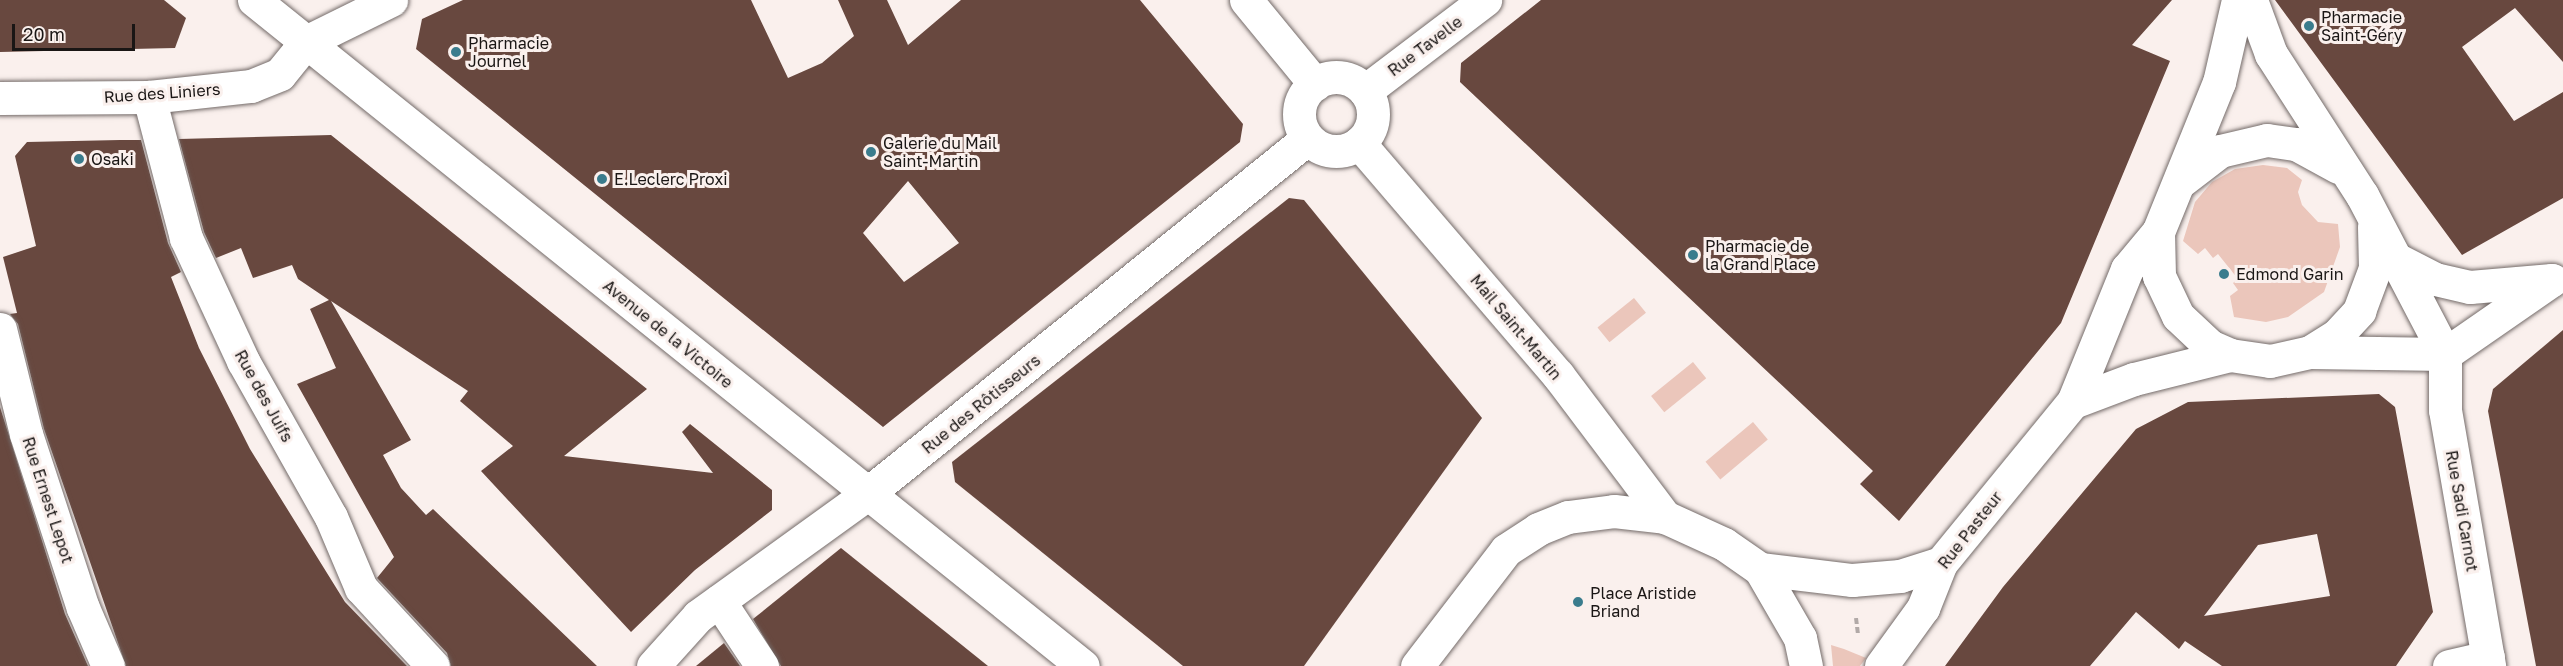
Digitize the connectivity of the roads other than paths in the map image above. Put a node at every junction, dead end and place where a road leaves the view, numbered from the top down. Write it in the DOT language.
graph roads {
  1 [pos="254,0"];
  2 [pos="392,0"];
  3 [pos="1246,0"];
  4 [pos="1485,0"];
  5 [pos="2238,0"];
  6 [pos="2251,0"];
  7 [pos="306,42"];
  8 [pos="1315,84"];
  9 [pos="1365,91"];
  10 [pos="150,97"];
  11 [pos="0,98"];
  12 [pos="1307,139"];
  13 [pos="1359,143"];
  14 [pos="2344,172"];
  15 [pos="2181,181"];
  16 [pos="2373,221"];
  17 [pos="2158,232"];
  18 [pos="2394,258"];
  19 [pos="2557,276"];
  20 [pos="0,329"];
  21 [pos="2310,352"];
  22 [pos="2445,354"];
  23 [pos="2230,355"];
  24 [pos="2073,402"];
  25 [pos="867,494"];
  26 [pos="1665,517"];
  27 [pos="1941,563"];
  28 [pos="1760,569"];
  29 [pos="719,601"];
  30 [pos="1803,652"];
  31 [pos="2488,662"];
  32 [pos="1883,663"];
  33 [pos="108,666"];
  34 [pos="433,666"];
  35 [pos="653,666"];
  36 [pos="762,666"];
  37 [pos="1083,666"];
  38 [pos="1417,666"];
  39 [pos="2449,666"];
  1 -- 7 [label="street, Avenue de la Victoire"];
  2 -- 7 [label="street"];
  3 -- 8 [label="street"];
  4 -- 9 [label="street, Rue Tavelle"];
  5 -- 15 [label="street"];
  6 -- 14 [label="street"];
  7 -- 10 [label="street, Rue des Liniers"];
  7 -- 25 [label="street, Avenue de la Victoire"];
  8 -- 9 [label="street"];
  8 -- 12 [label="street"];
  9 -- 13 [label="street"];
  10 -- 11 [label="street, Rue des Liniers"];
  10 -- 34 [label="street, Rue des Juifs"];
  12 -- 13 [label="street"];
  12 -- 25 [label="street, Rue des Rôtisseurs"];
  13 -- 26 [label="street, Mail Saint-Martin"];
  14 -- 15 [label="street"];
  14 -- 16 [label="street"];
  15 -- 17 [label="street"];
  16 -- 18 [label="street"];
  16 -- 21 [label="street"];
  17 -- 23 [label="street"];
  17 -- 24 [label="street"];
  18 -- 19 [label="street"];
  18 -- 22 [label="street"];
  19 -- 22 [label="street"];
  20 -- 33 [label="street, Rue Ernest Lepot"];
  21 -- 22 [label="street"];
  21 -- 23 [label="street"];
  22 -- 31 [label="street, Rue Sadi Carnot"];
  23 -- 24 [label="street"];
  24 -- 27 [label="street, Rue Pasteur"];
  25 -- 29 [label="street, Rue des Rôtisseurs"];
  25 -- 37 [label="street, Avenue de la Victoire"];
  26 -- 28 [label="street"];
  26 -- 38 [label="street"];
  27 -- 28 [label="street"];
  27 -- 32 [label="street, Rue Pasteur"];
  28 -- 30 [label="street"];
  29 -- 35 [label="street, Rue des Rôtisseurs"];
  29 -- 36 [label="street"];
  31 -- 39 [label="street"];
}
